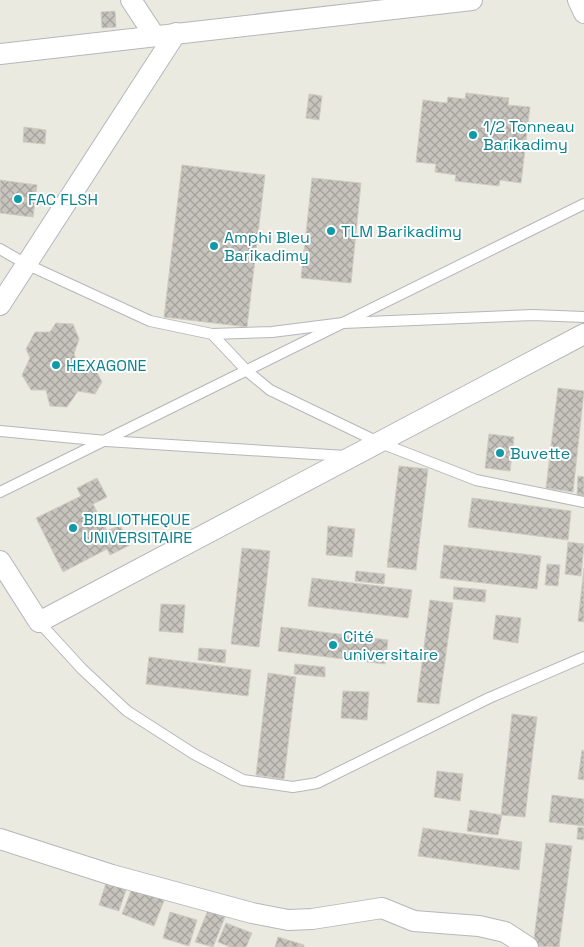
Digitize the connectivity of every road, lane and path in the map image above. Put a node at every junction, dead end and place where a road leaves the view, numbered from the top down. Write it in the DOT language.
graph roads {
  1 [pos="131,0"];
  2 [pos="472,0"];
  3 [pos="578,0"];
  4 [pos="584,13"];
  5 [pos="176,33"];
  6 [pos="154,35"];
  7 [pos="0,54"];
  8 [pos="584,204"];
  9 [pos="0,249"];
  10 [pos="26,264"];
  11 [pos="0,304"];
  12 [pos="343,323"];
  13 [pos="584,330"];
  14 [pos="212,334"];
  15 [pos="247,371"];
  16 [pos="0,431"];
  17 [pos="106,441"];
  18 [pos="378,442"];
  19 [pos="351,456"];
  20 [pos="0,492"];
  21 [pos="584,502"];
  22 [pos="0,561"];
  23 [pos="39,622"];
  24 [pos="584,657"];
  25 [pos="0,840"];
  26 [pos="528,947"];
  1 -- 6 [label="street"];
  2 -- 5 [label="street"];
  3 -- 4 [label="street"];
  5 -- 6 [label="street"];
  5 -- 10 [label="street"];
  6 -- 7 [label="street"];
  8 -- 12 [label="lane"];
  9 -- 10 [label="lane"];
  10 -- 11 [label="street"];
  10 -- 14 [label="lane"];
  12 -- 13 [label="lane"];
  12 -- 14 [label="lane"];
  12 -- 15 [label="lane"];
  13 -- 18 [label="street"];
  14 -- 15 [label="lane"];
  15 -- 17 [label="lane"];
  15 -- 18 [label="lane"];
  16 -- 17 [label="lane"];
  17 -- 19 [label="lane"];
  17 -- 20 [label="lane"];
  18 -- 19 [label="street"];
  18 -- 21 [label="lane"];
  19 -- 23 [label="street"];
  22 -- 23 [label="street"];
  23 -- 24 [label="lane"];
  25 -- 26 [label="street"];
}
